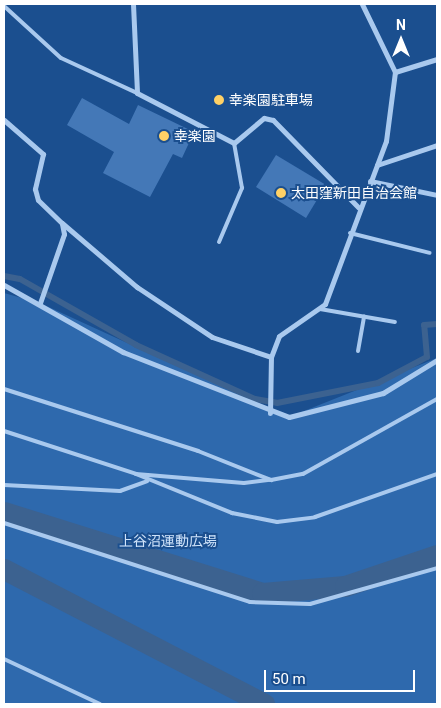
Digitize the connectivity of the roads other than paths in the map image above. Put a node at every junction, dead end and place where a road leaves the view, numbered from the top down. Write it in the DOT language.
graph roads {
  1 [pos="133,4"];
  2 [pos="362,4"];
  3 [pos="4,6"];
  4 [pos="437,59"];
  5 [pos="395,72"];
  6 [pos="137,93"];
  7 [pos="4,120"];
  8 [pos="234,143"];
  9 [pos="437,145"];
  10 [pos="377,165"];
  11 [pos="370,181"];
  12 [pos="437,195"];
  13 [pos="358,207"];
  14 [pos="62,223"];
  15 [pos="350,233"];
  16 [pos="219,242"];
  17 [pos="430,253"];
  18 [pos="4,285"];
  19 [pos="40,303"];
  20 [pos="320,309"];
  21 [pos="364,317"];
  22 [pos="395,322"];
  23 [pos="358,351"];
  24 [pos="271,357"];
  25 [pos="437,360"];
  26 [pos="4,388"];
  27 [pos="437,399"];
  28 [pos="270,413"];
  29 [pos="4,431"];
  30 [pos="136,474"];
  31 [pos="437,474"];
  32 [pos="271,480"];
  33 [pos="147,481"];
  34 [pos="4,486"];
  35 [pos="4,523"];
  36 [pos="437,568"];
  37 [pos="4,658"];
  38 [pos="100,704"];
  1 -- 6 [label="street"];
  2 -- 5 [label="street"];
  3 -- 6 [label="lane"];
  4 -- 5 [label="street"];
  5 -- 10 [label="street"];
  6 -- 8 [label="street"];
  7 -- 14 [label="street"];
  8 -- 13 [label="street"];
  8 -- 16 [label="lane"];
  9 -- 10 [label="street"];
  10 -- 11 [label="street"];
  11 -- 12 [label="street"];
  11 -- 13 [label="street"];
  13 -- 15 [label="street"];
  14 -- 19 [label="street"];
  14 -- 24 [label="street"];
  15 -- 17 [label="lane"];
  15 -- 20 [label="street"];
  18 -- 19 [label="street"];
  19 -- 28 [label="street"];
  20 -- 21 [label="lane"];
  20 -- 24 [label="street"];
  21 -- 22 [label="lane"];
  21 -- 23 [label="lane"];
  24 -- 28 [label="street"];
  25 -- 28 [label="street"];
  26 -- 32 [label="lane"];
  27 -- 32 [label="lane"];
  29 -- 30 [label="lane"];
  30 -- 32 [label="lane"];
  30 -- 33 [label="lane"];
  31 -- 33 [label="lane"];
  33 -- 34 [label="lane"];
  35 -- 36 [label="lane"];
  37 -- 38 [label="lane"];
}
